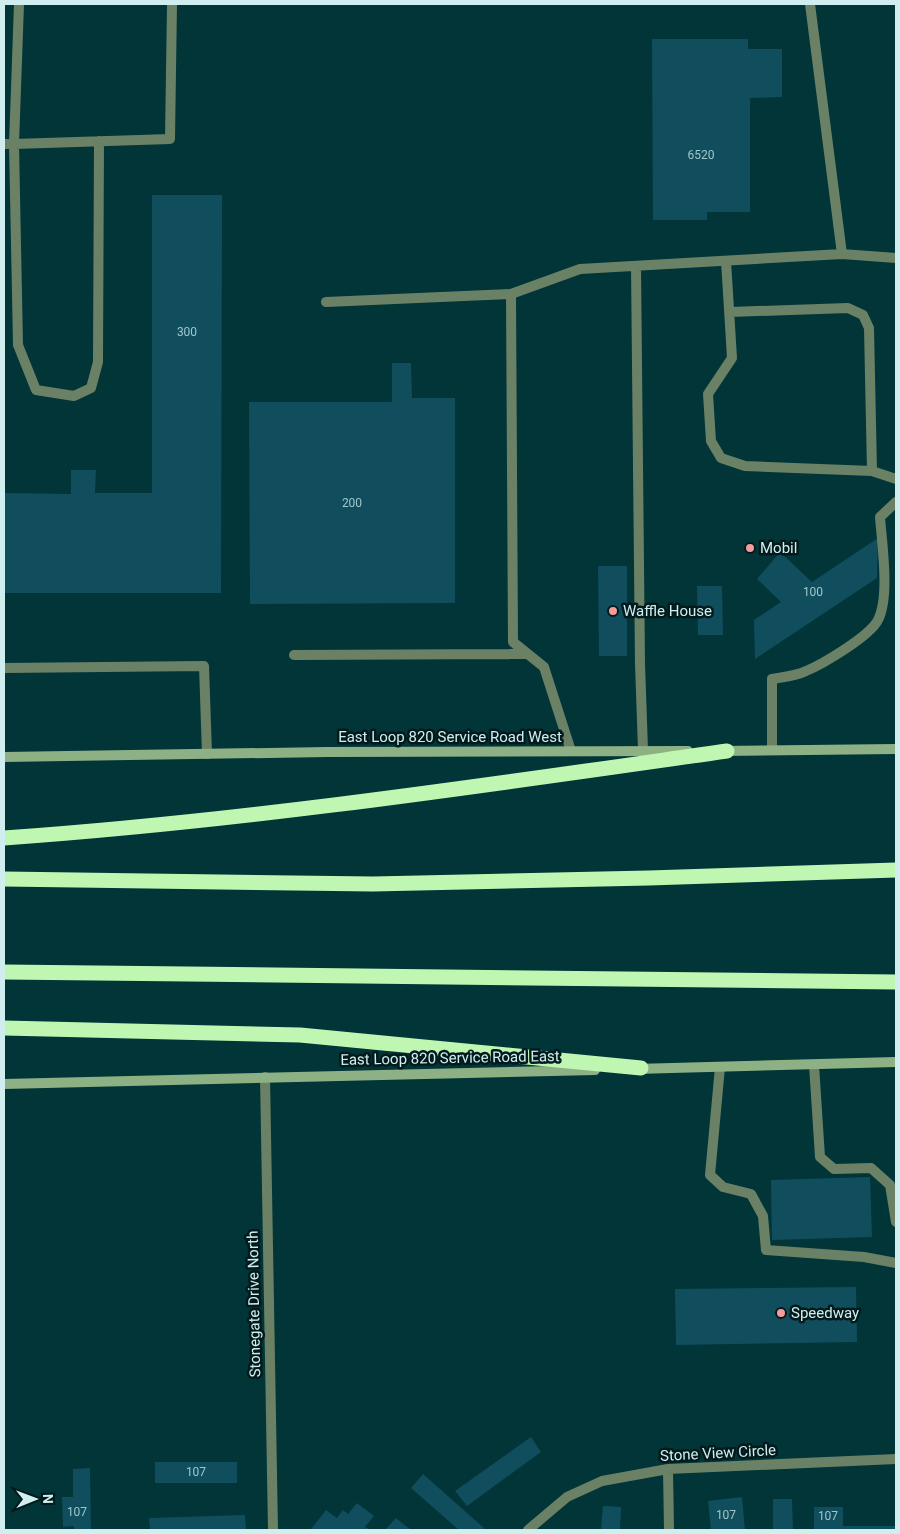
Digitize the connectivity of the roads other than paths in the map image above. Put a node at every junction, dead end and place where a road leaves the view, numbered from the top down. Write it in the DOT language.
graph roads {
  1 [pos="19,4"];
  2 [pos="172,4"];
  3 [pos="810,4"];
  4 [pos="99,141"];
  5 [pos="9,144"];
  6 [pos="842,254"];
  7 [pos="896,258"];
  8 [pos="726,261"];
  9 [pos="636,266"];
  10 [pos="511,294"];
  11 [pos="326,302"];
  12 [pos="730,312"];
  13 [pos="872,471"];
  14 [pos="896,479"];
  15 [pos="896,502"];
  16 [pos="528,654"];
  17 [pos="294,655"];
  18 [pos="4,668"];
  19 [pos="896,749"];
  20 [pos="643,750"];
  21 [pos="772,750"];
  22 [pos="571,751"];
  23 [pos="727,751"];
  24 [pos="207,754"];
  25 [pos="4,757"];
  26 [pos="4,838"];
  27 [pos="896,870"];
  28 [pos="4,880"];
  29 [pos="4,972"];
  30 [pos="896,982"];
  31 [pos="4,1028"];
  32 [pos="896,1062"];
  33 [pos="814,1065"];
  34 [pos="720,1067"];
  35 [pos="641,1068"];
  36 [pos="265,1077"];
  37 [pos="4,1084"];
  38 [pos="896,1222"];
  39 [pos="896,1263"];
  40 [pos="896,1459"];
  41 [pos="668,1469"];
  42 [pos="273,1530"];
  43 [pos="528,1530"];
  44 [pos="669,1530"];
  1 -- 5 [label="street"];
  2 -- 4 [label="street"];
  3 -- 6 [label="street"];
  4 -- 5 [label="street"];
  4 -- 5 [label="street"];
  6 -- 7 [label="street"];
  6 -- 8 [label="street"];
  8 -- 9 [label="street"];
  8 -- 12 [label="street"];
  9 -- 10 [label="street"];
  9 -- 20 [label="street"];
  10 -- 11 [label="street"];
  10 -- 16 [label="street"];
  12 -- 13 [label="street"];
  12 -- 13 [label="street"];
  13 -- 14 [label="street"];
  15 -- 21 [label="street"];
  16 -- 17 [label="street"];
  16 -- 22 [label="street"];
  18 -- 24 [label="street"];
  19 -- 21 [label="main road, East Loop 820 Service Road West"];
  20 -- 22 [label="main road, East Loop 820 Service Road West"];
  20 -- 23 [label="main road, East Loop 820 Service Road West"];
  21 -- 23 [label="main road, East Loop 820 Service Road West"];
  22 -- 24 [label="main road, East Loop 820 Service Road West"];
  23 -- 26 [label="highway"];
  24 -- 25 [label="main road, East Loop 820 Service Road West"];
  27 -- 28 [label="highway"];
  29 -- 30 [label="highway"];
  31 -- 35 [label="highway"];
  32 -- 33 [label="main road, East Loop 820 Service Road East"];
  33 -- 34 [label="main road, East Loop 820 Service Road East"];
  33 -- 38 [label="street"];
  34 -- 35 [label="main road, East Loop 820 Service Road East"];
  34 -- 39 [label="street"];
  35 -- 36 [label="main road, East Loop 820 Service Road East"];
  36 -- 37 [label="main road, East Loop 820 Service Road East"];
  36 -- 42 [label="street, Stonegate Drive North"];
  40 -- 41 [label="street, Stone View Circle"];
  41 -- 43 [label="street, Stone View Circle"];
  41 -- 44 [label="street"];
}
